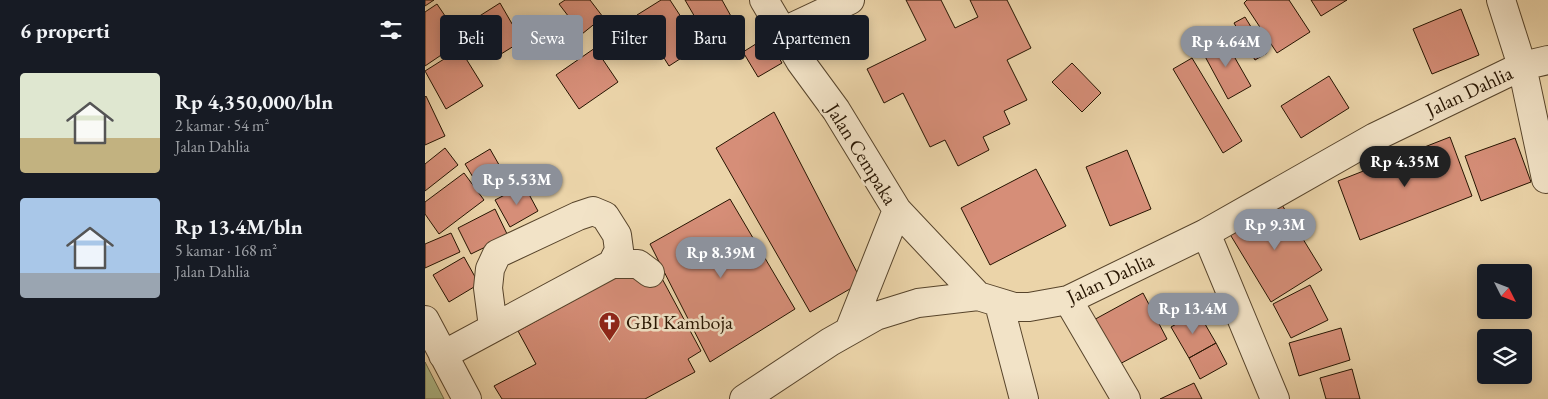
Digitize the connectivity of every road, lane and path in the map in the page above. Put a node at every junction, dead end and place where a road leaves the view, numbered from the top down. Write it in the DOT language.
graph roads {
  1 [pos="764,0"];
  2 [pos="850,0"];
  3 [pos="1501,0"];
  4 [pos="772,15"];
  5 [pos="818,15"];
  6 [pos="799,60"];
  7 [pos="1548,60"];
  8 [pos="1522,66"];
  9 [pos="1547,179"];
  10 [pos="897,210"];
  11 [pos="1206,233"];
  12 [pos="612,264"];
  13 [pos="650,273"];
  14 [pos="988,300"];
  15 [pos="1068,300"];
  16 [pos="425,320"];
  17 [pos="493,328"];
  18 [pos="849,330"];
  19 [pos="443,355"];
  20 [pos="467,399"];
  21 [pos="744,399"];
  22 [pos="1024,399"];
  23 [pos="1126,399"];
  24 [pos="1275,399"];
  1 -- 4 [label="street, Jalan Cempaka"];
  2 -- 5 [label="street"];
  3 -- 8 [label="street"];
  6 -- 10 [label="street, Jalan Cempaka"];
  7 -- 8 [label="street, Jalan Dahlia"];
  8 -- 9 [label="street"];
  8 -- 11 [label="street, Jalan Dahlia"];
  10 -- 14 [label="street, Jalan Cempaka"];
  10 -- 18 [label="street"];
  11 -- 15 [label="street, Jalan Dahlia"];
  11 -- 24 [label="street"];
  12 -- 13 [label="street"];
  12 -- 17 [label="street"];
  12 -- 17 [label="street"];
  14 -- 15 [label="street, Jalan Dahlia"];
  14 -- 18 [label="street, Jalan Dahlia"];
  14 -- 22 [label="street"];
  15 -- 23 [label="street"];
  16 -- 19 [label="street"];
  17 -- 19 [label="street"];
  18 -- 21 [label="street, Jalan Dahlia"];
  19 -- 20 [label="street"];
}
